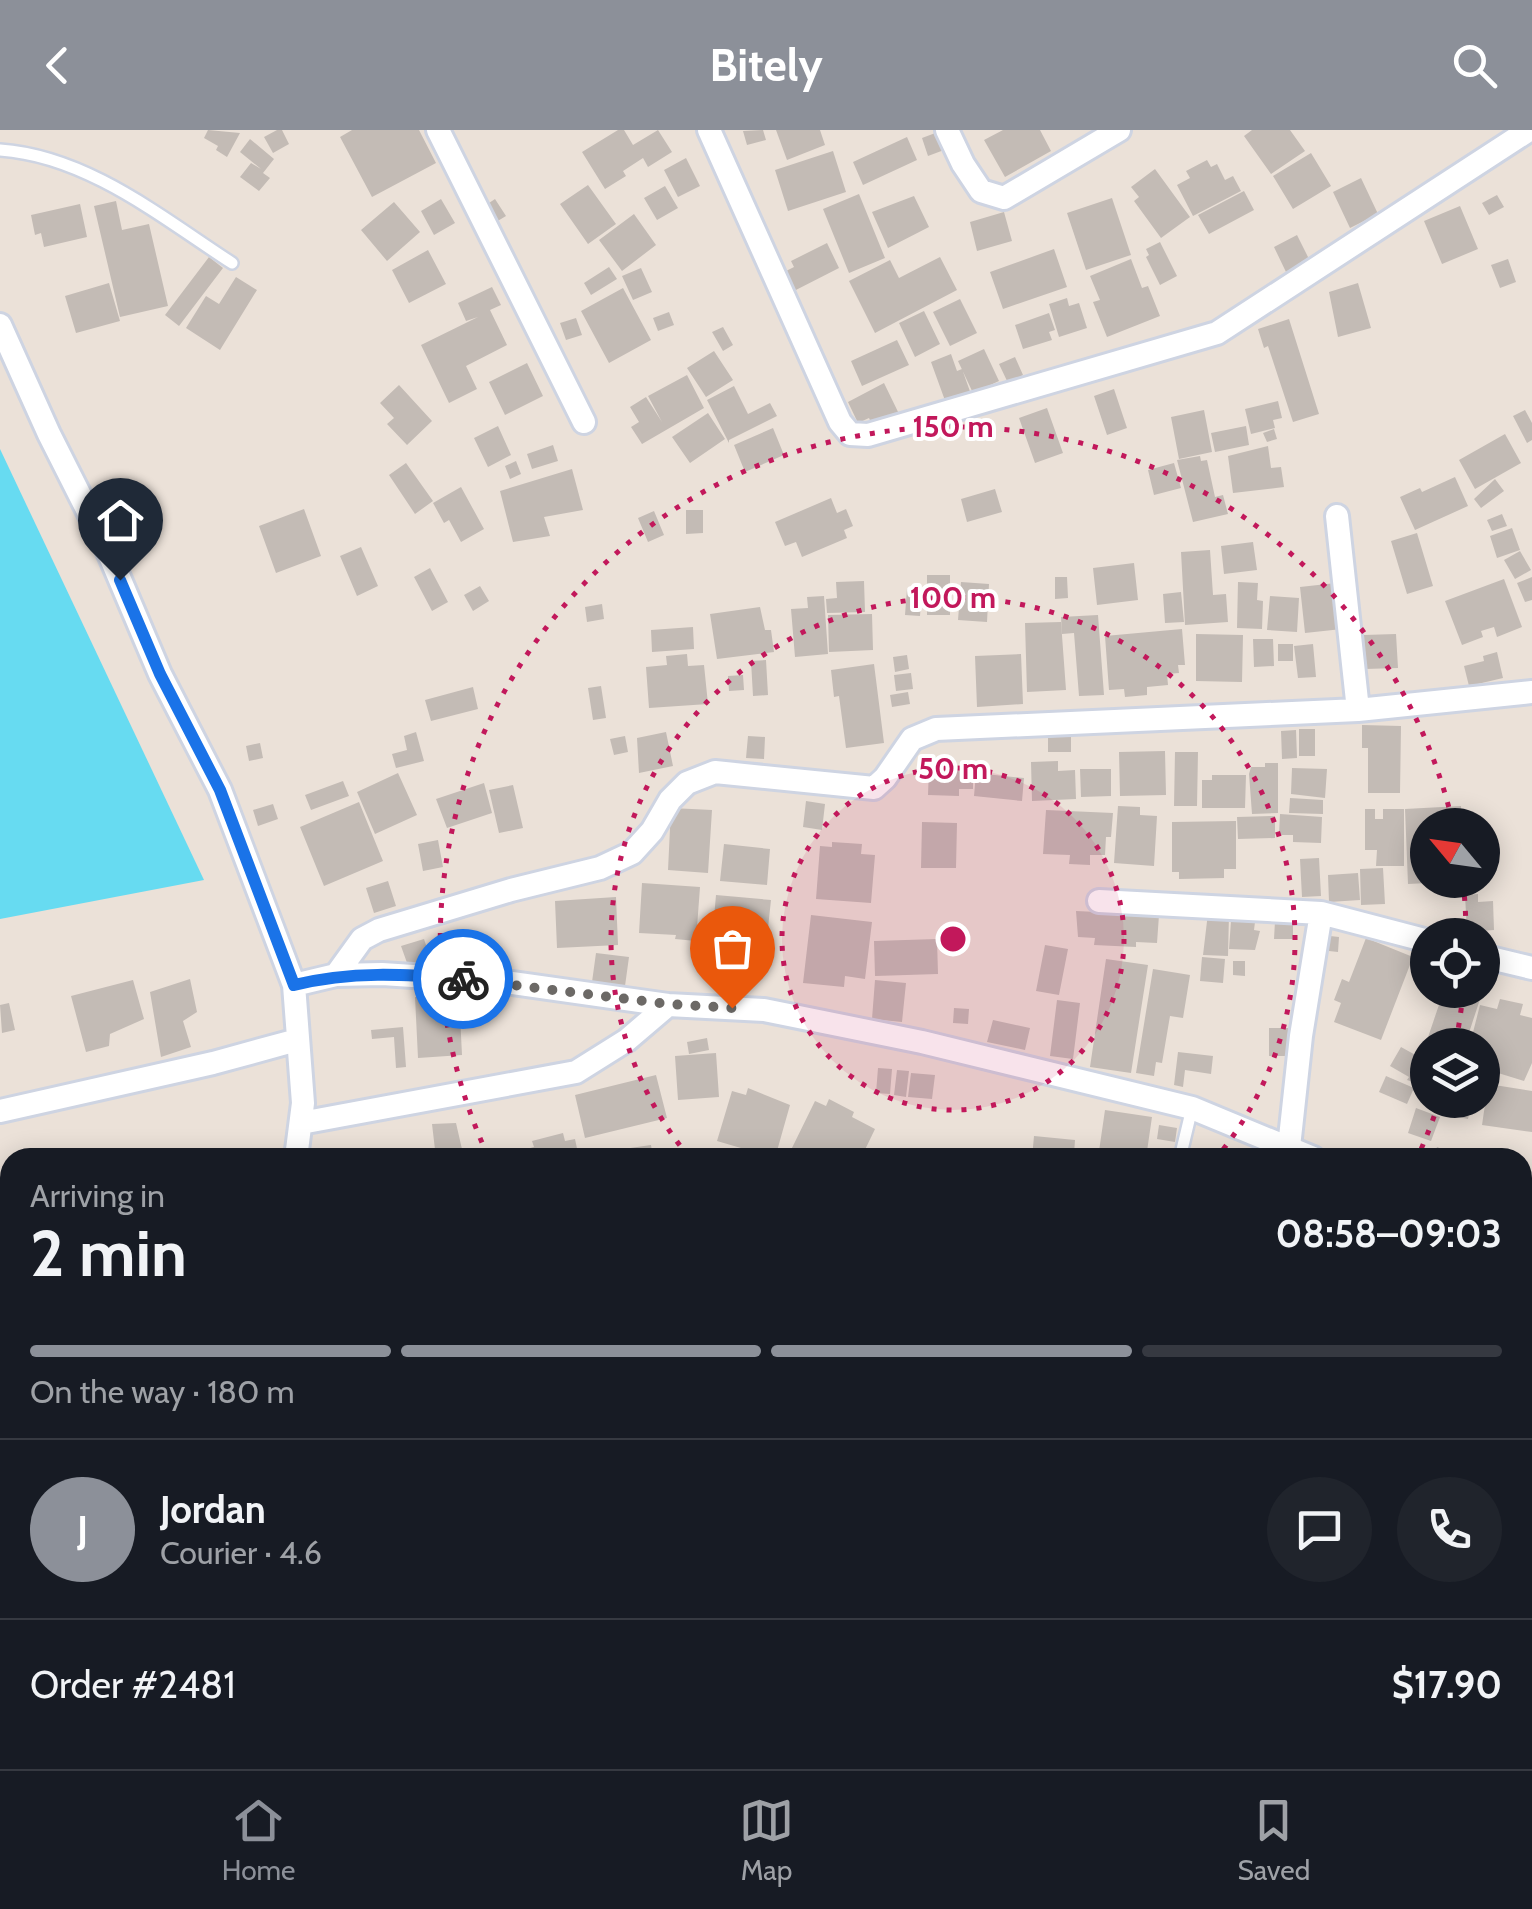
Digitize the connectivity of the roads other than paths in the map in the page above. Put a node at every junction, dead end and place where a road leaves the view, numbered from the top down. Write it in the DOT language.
graph roads {
  1 [pos="438,130"];
  2 [pos="709,130"];
  3 [pos="947,130"];
  4 [pos="1118,130"];
  5 [pos="1529,130"];
  6 [pos="0,150"];
  7 [pos="232,264"];
  8 [pos="0,326"];
  9 [pos="584,422"];
  10 [pos="1338,516"];
  11 [pos="1532,692"];
  12 [pos="1358,710"];
  13 [pos="1099,901"];
  14 [pos="1321,913"];
  15 [pos="1410,936"];
  16 [pos="1500,960"];
  17 [pos="1532,968"];
  18 [pos="336,975"];
  19 [pos="294,985"];
  20 [pos="668,1004"];
  21 [pos="297,1040"];
  22 [pos="1192,1108"];
  23 [pos="0,1110"];
  24 [pos="300,1123"];
  25 [pos="1289,1147"];
  26 [pos="297,1148"];
  27 [pos="1182,1148"];
  1 -- 9 [label="street"];
  2 -- 5 [label="street"];
  3 -- 4 [label="street"];
  6 -- 7 [label="lane"];
  8 -- 19 [label="street"];
  10 -- 12 [label="street"];
  11 -- 12 [label="street"];
  12 -- 18 [label="street"];
  13 -- 14 [label="street"];
  14 -- 15 [label="street"];
  14 -- 25 [label="street"];
  16 -- 17 [label="street"];
  18 -- 19 [label="street"];
  18 -- 20 [label="street"];
  19 -- 21 [label="street"];
  20 -- 22 [label="street"];
  20 -- 24 [label="street"];
  21 -- 23 [label="street"];
  21 -- 24 [label="street"];
  22 -- 25 [label="street"];
  22 -- 27 [label="lane"];
  24 -- 26 [label="street"];
}
